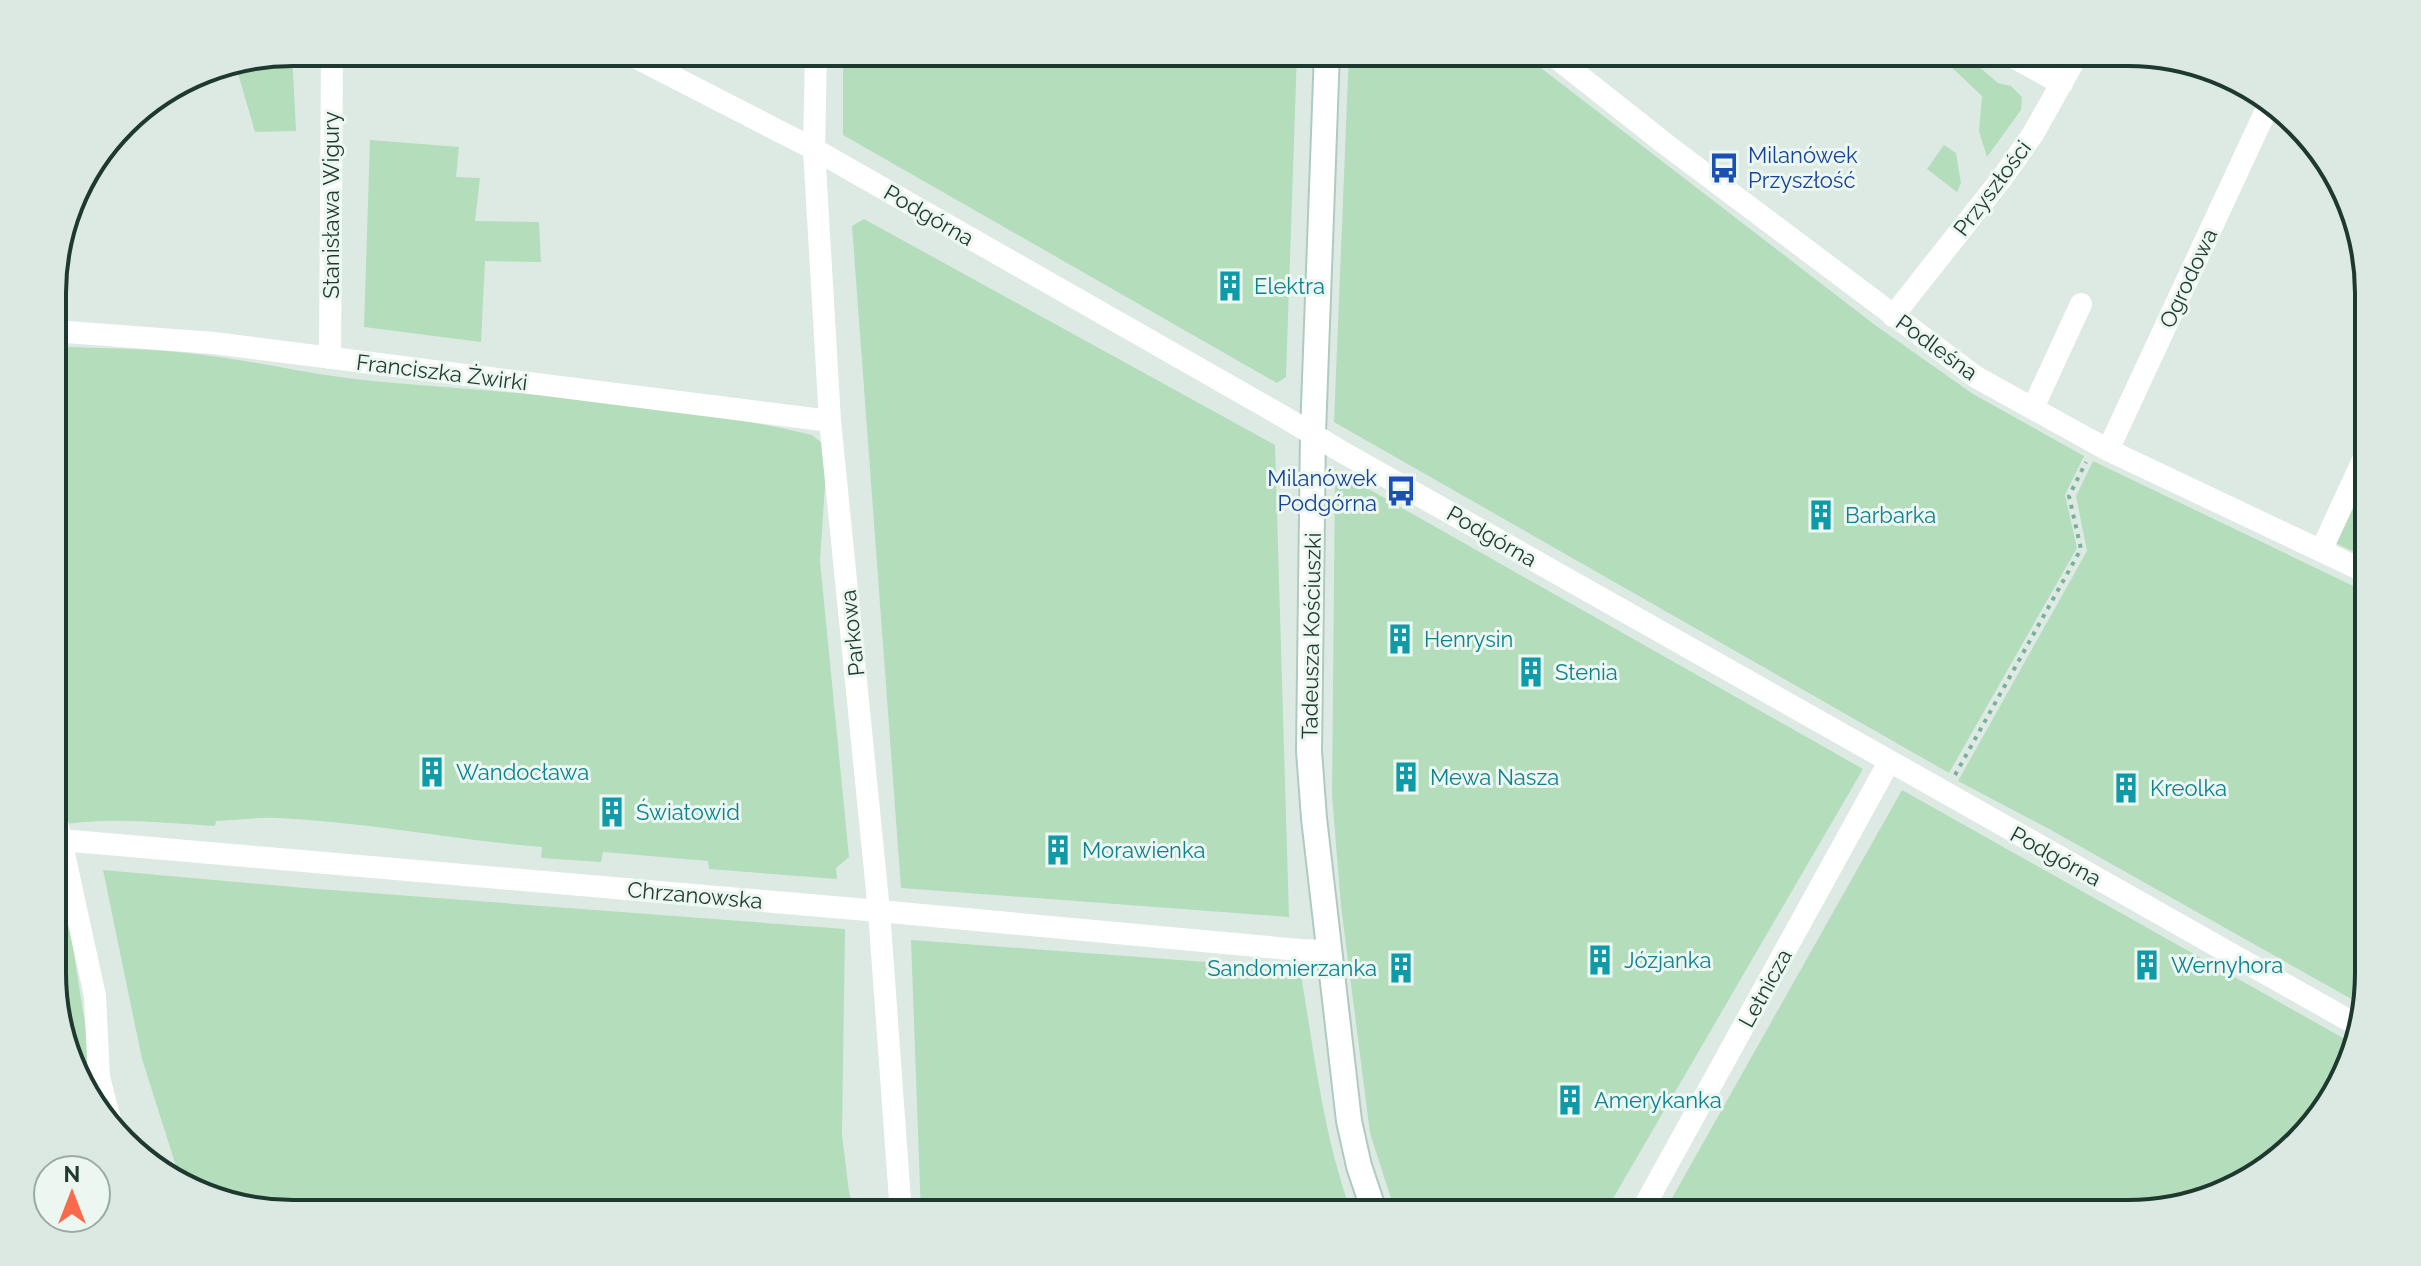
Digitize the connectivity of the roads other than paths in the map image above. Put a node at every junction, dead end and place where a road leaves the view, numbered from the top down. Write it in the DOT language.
graph roads {
  1 [pos="332,66"];
  2 [pos="652,66"];
  3 [pos="816,66"];
  4 [pos="1326,66"];
  5 [pos="1567,66"];
  6 [pos="2029,66"];
  7 [pos="2072,66"];
  8 [pos="2062,84"];
  9 [pos="2265,112"];
  10 [pos="814,149"];
  11 [pos="2081,304"];
  12 [pos="1893,316"];
  13 [pos="66,332"];
  14 [pos="330,358"];
  15 [pos="2033,408"];
  16 [pos="830,421"];
  17 [pos="1313,433"];
  18 [pos="2099,452"];
  19 [pos="2355,477"];
  20 [pos="2321,551"];
  21 [pos="2355,567"];
  22 [pos="1889,762"];
  23 [pos="66,840"];
  24 [pos="66,863"];
  25 [pos="879,911"];
  26 [pos="1328,951"];
  27 [pos="2350,1021"];
  28 [pos="105,1099"];
  29 [pos="900,1200"];
  30 [pos="1370,1200"];
  31 [pos="1648,1200"];
  1 -- 14 [label="street, Stanisława Wigury"];
  2 -- 10 [label="street, Podgórna"];
  3 -- 10 [label="street, Parkowa"];
  4 -- 17 [label="street, Tadeusza Kościuszki"];
  5 -- 12 [label="street, Podleśna"];
  6 -- 8 [label="street"];
  7 -- 8 [label="street, Przyszłości"];
  8 -- 12 [label="street, Przyszłości"];
  9 -- 18 [label="street, Ogrodowa"];
  10 -- 16 [label="street, Parkowa"];
  10 -- 17 [label="street, Podgórna"];
  11 -- 15 [label="street"];
  12 -- 15 [label="street, Podleśna"];
  13 -- 14 [label="street, Franciszka Żwirki"];
  14 -- 16 [label="street, Franciszka Żwirki"];
  15 -- 18 [label="street, Podleśna"];
  16 -- 25 [label="street, Parkowa"];
  17 -- 22 [label="street, Podgórna"];
  17 -- 26 [label="street, Tadeusza Kościuszki"];
  18 -- 20 [label="street, Podleśna"];
  19 -- 20 [label="street"];
  20 -- 21 [label="street, Podleśna"];
  22 -- 27 [label="street, Podgórna"];
  22 -- 31 [label="street, Letnicza"];
  23 -- 25 [label="street, Chrzanowska"];
  24 -- 28 [label="street"];
  25 -- 26 [label="street, Chrzanowska"];
  25 -- 29 [label="street, Parkowa"];
  26 -- 30 [label="street, Tadeusza Kościuszki"];
}
